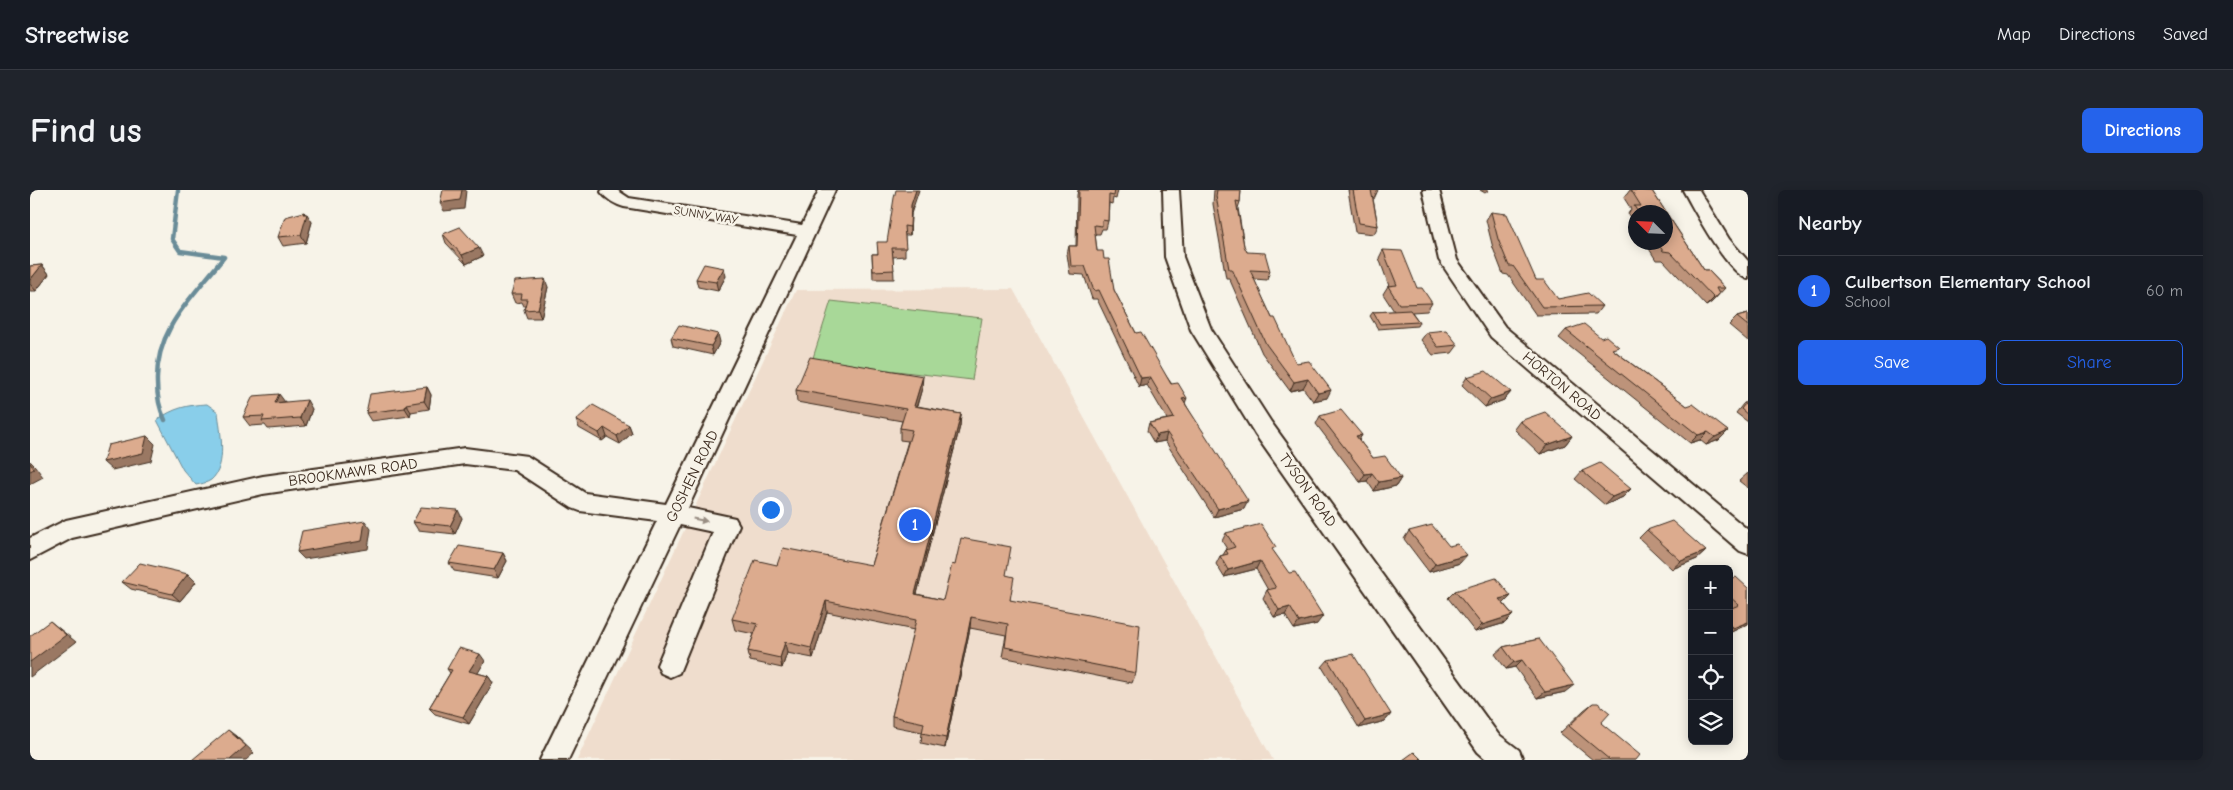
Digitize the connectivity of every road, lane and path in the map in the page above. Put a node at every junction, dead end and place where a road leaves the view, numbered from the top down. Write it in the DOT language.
graph roads {
  1 [pos="827,190"];
  2 [pos="1171,190"];
  3 [pos="1431,190"];
  4 [pos="1691,190"];
  5 [pos="609,192"];
  6 [pos="807,231"];
  7 [pos="1748,273"];
  8 [pos="673,514"];
  9 [pos="1748,544"];
  10 [pos="30,550"];
  11 [pos="670,665"];
  12 [pos="554,760"];
  13 [pos="1509,760"];
  1 -- 6 [label="street, GOSHEN ROAD"];
  2 -- 13 [label="street, TYSON ROAD"];
  3 -- 9 [label="street, HORTON ROAD"];
  4 -- 7 [label="street"];
  5 -- 6 [label="street, SUNNY WAY"];
  6 -- 8 [label="street, GOSHEN ROAD"];
  8 -- 10 [label="street, BROOKMAWR ROAD"];
  8 -- 11 [label="street, BROOKMAWR ROAD, one-way"];
  8 -- 12 [label="street, GOSHEN ROAD"];
}
